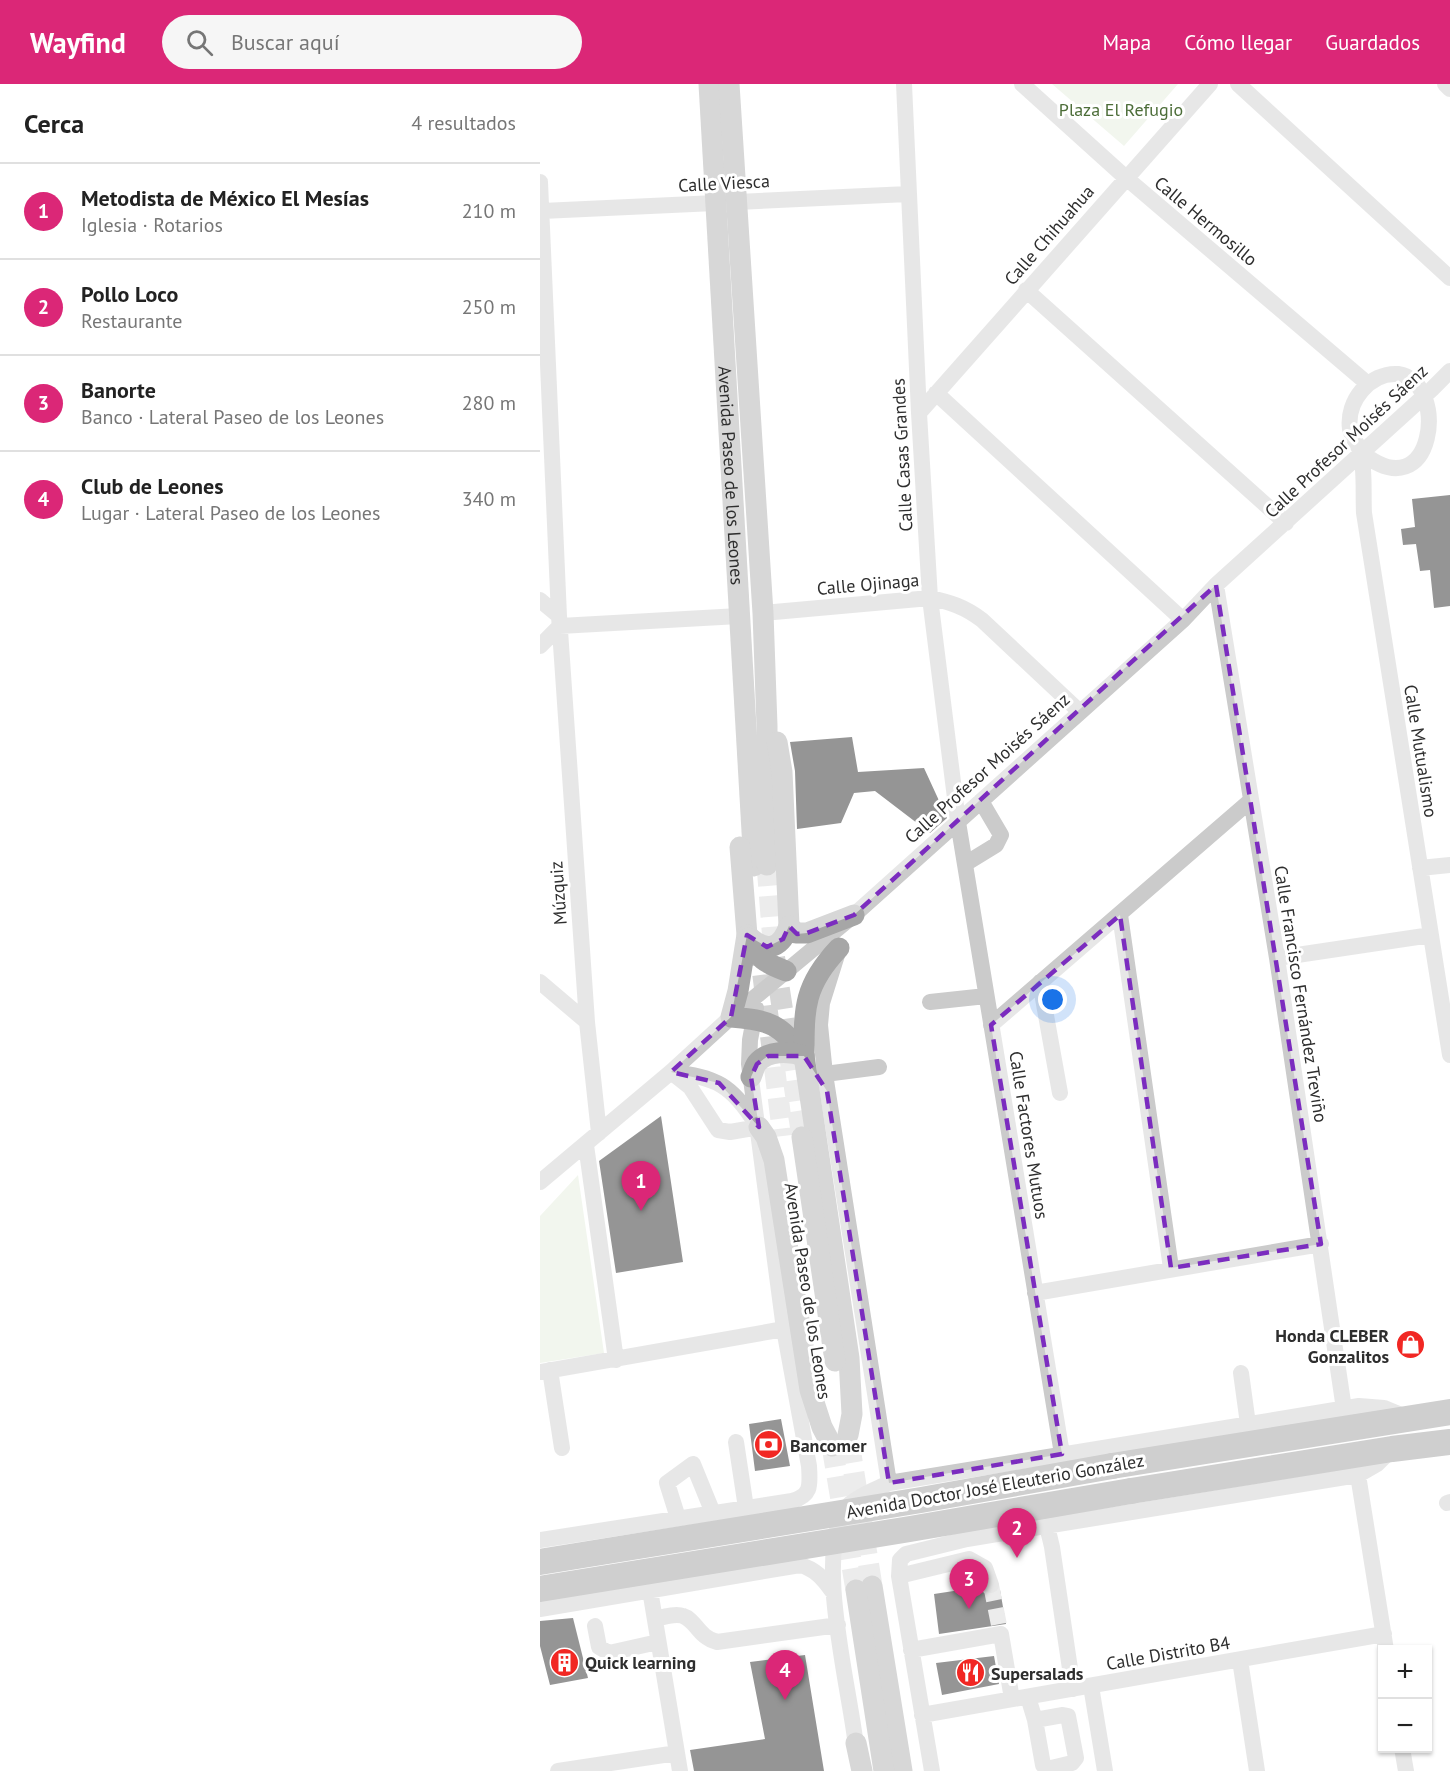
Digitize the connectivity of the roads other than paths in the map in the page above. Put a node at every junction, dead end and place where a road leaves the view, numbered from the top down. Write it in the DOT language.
graph roads {
  1 [pos="710,84"];
  2 [pos="729,84"];
  3 [pos="904,84"];
  4 [pos="1022,84"];
  5 [pos="1210,84"];
  6 [pos="1238,84"];
  7 [pos="1445,84"];
  8 [pos="1450,89"];
  9 [pos="1125,177"];
  10 [pos="540,182"];
  11 [pos="908,194"];
  12 [pos="737,201"];
  13 [pos="715,203"];
  14 [pos="542,211"];
  15 [pos="1450,278"];
  16 [pos="1026,290"];
  17 [pos="1450,371"];
  18 [pos="1368,384"];
  19 [pos="1432,389"];
  20 [pos="936,393"];
  21 [pos="919,413"];
  22 [pos="545,416"];
  23 [pos="1361,452"];
  24 [pos="1286,523"];
  25 [pos="1216,585"];
  26 [pos="930,598"];
  27 [pos="540,600"];
  28 [pos="763,613"];
  29 [pos="739,616"];
  30 [pos="1183,620"];
  31 [pos="560,621"];
  32 [pos="540,646"];
  33 [pos="744,678"];
  34 [pos="1079,711"];
  35 [pos="767,726"];
  36 [pos="981,801"];
  37 [pos="1250,801"];
  38 [pos="958,822"];
  39 [pos="965,864"];
  40 [pos="1450,865"];
  41 [pos="1420,868"];
  42 [pos="854,915"];
  43 [pos="1120,915"];
  44 [pos="789,926"];
  45 [pos="747,935"];
  46 [pos="1431,935"];
  47 [pos="839,948"];
  48 [pos="1277,958"];
  49 [pos="786,971"];
  50 [pos="540,982"];
  51 [pos="1040,982"];
  52 [pos="761,993"];
  53 [pos="986,996"];
  54 [pos="930,1002"];
  55 [pos="731,1017"];
  56 [pos="753,1018"];
  57 [pos="587,1022"];
  58 [pos="991,1025"];
  59 [pos="1450,1055"];
  60 [pos="804,1056"];
  61 [pos="879,1067"];
  62 [pos="671,1072"];
  63 [pos="751,1077"];
  64 [pos="826,1083"];
  65 [pos="1060,1093"];
  66 [pos="759,1128"];
  67 [pos="599,1133"];
  68 [pos="792,1137"];
  69 [pos="586,1145"];
  70 [pos="542,1178"];
  71 [pos="1321,1244"];
  72 [pos="1172,1268"];
  73 [pos="1035,1293"];
  74 [pos="784,1329"];
  75 [pos="616,1360"];
  76 [pos="545,1371"];
  77 [pos="1241,1373"];
  78 [pos="1344,1409"];
  79 [pos="1445,1410"];
  80 [pos="1409,1418"];
  81 [pos="1248,1424"];
  82 [pos="843,1441"];
  83 [pos="736,1442"];
  84 [pos="1447,1444"];
  85 [pos="562,1448"];
  86 [pos="1392,1449"];
  87 [pos="1062,1454"];
  88 [pos="1358,1475"];
  89 [pos="889,1483"];
  90 [pos="746,1508"];
  91 [pos="713,1513"];
  92 [pos="670,1519"];
  93 [pos="1047,1526"];
  94 [pos="967,1539"];
  95 [pos="540,1540"];
  96 [pos="969,1559"];
  97 [pos="540,1562"];
  98 [pos="766,1570"];
  99 [pos="899,1576"];
  100 [pos="991,1585"];
  101 [pos="674,1586"];
  102 [pos="540,1589"];
  103 [pos="650,1590"];
  104 [pos="832,1591"];
  105 [pos="540,1609"];
  106 [pos="655,1618"];
  107 [pos="838,1625"];
  108 [pos="595,1626"];
  109 [pos="658,1642"];
  110 [pos="1385,1642"];
  111 [pos="911,1650"];
  112 [pos="1240,1660"];
  113 [pos="1091,1686"];
  114 [pos="1073,1689"];
  115 [pos="1020,1698"];
  116 [pos="922,1715"];
  117 [pos="1035,1720"];
  118 [pos="856,1743"];
  119 [pos="677,1753"];
  120 [pos="1403,1753"];
  121 [pos="558,1771"];
  122 [pos="680,1771"];
  123 [pos="860,1771"];
  124 [pos="884,1771"];
  125 [pos="902,1771"];
  126 [pos="932,1771"];
  127 [pos="1105,1771"];
  128 [pos="1257,1771"];
  129 [pos="1406,1771"];
  1 -- 13 [label="main road, Avenida Paseo de los Leones"];
  2 -- 12 [label="main road, Avenida Paseo de los Leones"];
  3 -- 11 [label="street, Calle Casas Grandes"];
  4 -- 9 [label="street, Calle Hermosillo"];
  5 -- 9 [label="street, Calle Chihuahua"];
  6 -- 15 [label="street"];
  7 -- 8 [label="street"];
  9 -- 16 [label="street, Calle Chihuahua"];
  9 -- 18 [label="street, Calle Hermosillo"];
  10 -- 14 [label="street, Múzquiz"];
  11 -- 12 [label="street, Calle Viesca"];
  11 -- 21 [label="street, Calle Casas Grandes"];
  12 -- 13 [label="street, Calle Viesca"];
  12 -- 28 [label="main road, Avenida Paseo de los Leones"];
  13 -- 14 [label="street, Calle Viesca"];
  13 -- 29 [label="main road, Avenida Paseo de los Leones"];
  14 -- 22 [label="street, Múzquiz"];
  16 -- 20 [label="street, Calle Chihuahua"];
  16 -- 24 [label="street"];
  17 -- 19 [label="street, Calle Profesor Moisés Sáenz"];
  18 -- 19 [label="street"];
  18 -- 23 [label="street, Calle Mutualismo"];
  19 -- 23 [label="street, Calle Profesor Moisés Sáenz"];
  19 -- 23 [label="street"];
  20 -- 21 [label="street, Calle Chihuahua"];
  20 -- 30 [label="street"];
  21 -- 26 [label="street, Calle Casas Grandes"];
  22 -- 31 [label="street, Múzquiz"];
  23 -- 24 [label="street, Calle Profesor Moisés Sáenz"];
  23 -- 41 [label="street, Calle Mutualismo"];
  24 -- 25 [label="street, Calle Profesor Moisés Sáenz"];
  25 -- 30 [label="street, Calle Profesor Moisés Sáenz"];
  25 -- 37 [label="street, Calle Francisco Fernández Treviño"];
  26 -- 28 [label="street, Calle Ojinaga"];
  26 -- 34 [label="street, Calle Ojinaga"];
  26 -- 38 [label="street, Calle Casas Grandes"];
  27 -- 31 [label="street"];
  28 -- 35 [label="main road, Avenida Paseo de los Leones"];
  29 -- 31 [label="street"];
  29 -- 33 [label="main road, Avenida Paseo de los Leones"];
  30 -- 34 [label="street, Calle Profesor Moisés Sáenz"];
  31 -- 32 [label="street"];
  31 -- 57 [label="street, Múzquiz"];
  33 -- 35 [label="main road, Avenida Paseo de los Leones"];
  33 -- 45 [label="main road"];
  34 -- 36 [label="street, Calle Profesor Moisés Sáenz"];
  35 -- 44 [label="main road"];
  36 -- 38 [label="street, Calle Profesor Moisés Sáenz"];
  36 -- 39 [label="street"];
  37 -- 43 [label="street"];
  37 -- 48 [label="street, Calle Francisco Fernández Treviño"];
  38 -- 39 [label="street, Calle Factores Mutuos"];
  38 -- 42 [label="street, Calle Profesor Moisés Sáenz"];
  39 -- 53 [label="street, Calle Factores Mutuos"];
  40 -- 41 [label="street"];
  41 -- 46 [label="street, Calle Mutualismo"];
  42 -- 44 [label="main road"];
  42 -- 47 [label="street"];
  42 -- 49 [label="street, Calle Profesor Moisés Sáenz"];
  43 -- 51 [label="street"];
  43 -- 72 [label="street"];
  44 -- 45 [label="main road"];
  45 -- 49 [label="main road"];
  45 -- 55 [label="main road"];
  46 -- 48 [label="street"];
  46 -- 59 [label="street, Calle Mutualismo"];
  47 -- 60 [label="main road"];
  47 -- 64 [label="street"];
  48 -- 71 [label="street, Calle Francisco Fernández Treviño"];
  49 -- 52 [label="street, Calle Profesor Moisés Sáenz"];
  50 -- 57 [label="street"];
  51 -- 58 [label="street"];
  51 -- 65 [label="street"];
  52 -- 55 [label="street, Calle Profesor Moisés Sáenz"];
  52 -- 56 [label="street"];
  53 -- 54 [label="street"];
  53 -- 58 [label="street, Calle Factores Mutuos"];
  55 -- 56 [label="main road"];
  55 -- 62 [label="street, Calle Profesor Moisés Sáenz"];
  56 -- 60 [label="main road"];
  56 -- 63 [label="street"];
  57 -- 67 [label="street, Múzquiz"];
  58 -- 73 [label="street, Calle Factores Mutuos"];
  60 -- 63 [label="main road"];
  60 -- 64 [label="street"];
  60 -- 82 [label="main road"];
  61 -- 64 [label="street"];
  62 -- 66 [label="street"];
  62 -- 66 [label="street"];
  62 -- 67 [label="street, Calle Profesor Moisés Sáenz"];
  63 -- 66 [label="street"];
  64 -- 89 [label="street"];
  66 -- 74 [label="street"];
  66 -- 82 [label="main road"];
  67 -- 69 [label="street, Calle Profesor Moisés Sáenz"];
  68 -- 82 [label="main road, Avenida Paseo de los Leones"];
  69 -- 70 [label="street, Calle Profesor Moisés Sáenz"];
  69 -- 75 [label="street"];
  71 -- 72 [label="street"];
  71 -- 78 [label="street, Calle Francisco Fernández Treviño"];
  72 -- 73 [label="street"];
  73 -- 87 [label="street, Calle Factores Mutuos"];
  74 -- 75 [label="street"];
  74 -- 90 [label="street"];
  75 -- 76 [label="street"];
  76 -- 85 [label="street"];
  77 -- 81 [label="street"];
  78 -- 80 [label="street"];
  78 -- 81 [label="street"];
  79 -- 80 [label="highway, Avenida Doctor José Eleuterio González"];
  80 -- 97 [label="highway, Avenida Doctor José Eleuterio González, bridge"];
  81 -- 87 [label="street"];
  83 -- 90 [label="street"];
  84 -- 86 [label="highway, Avenida Doctor José Eleuterio González"];
  86 -- 88 [label="street"];
  86 -- 102 [label="highway, Avenida Doctor José Eleuterio González, bridge"];
  87 -- 89 [label="street"];
  88 -- 93 [label="street"];
  88 -- 110 [label="street"];
  89 -- 104 [label="street"];
  90 -- 91 [label="street"];
  90 -- 98 [label="street"];
  91 -- 92 [label="street"];
  91 -- 92 [label="street"];
  92 -- 95 [label="street"];
  92 -- 101 [label="street"];
  93 -- 94 [label="street"];
  93 -- 114 [label="street"];
  94 -- 96 [label="street"];
  94 -- 99 [label="street"];
  96 -- 99 [label="street"];
  96 -- 100 [label="street"];
  98 -- 101 [label="street"];
  98 -- 104 [label="street"];
  99 -- 111 [label="street"];
  101 -- 103 [label="street"];
  103 -- 105 [label="street"];
  103 -- 106 [label="street"];
  104 -- 107 [label="street"];
  106 -- 107 [label="street"];
  106 -- 109 [label="street"];
  107 -- 118 [label="street"];
  108 -- 109 [label="street"];
  109 -- 119 [label="street"];
  110 -- 112 [label="street, Calle Distrito B4"];
  111 -- 115 [label="street"];
  111 -- 116 [label="street"];
  112 -- 113 [label="street, Calle Distrito B4"];
  112 -- 128 [label="street"];
  113 -- 114 [label="street, Calle Distrito B4"];
  113 -- 127 [label="street"];
  114 -- 115 [label="street, Calle Distrito B4"];
  115 -- 116 [label="street, Calle Distrito B4"];
  115 -- 117 [label="street"];
  116 -- 126 [label="street"];
  118 -- 123 [label="main road"];
  119 -- 121 [label="street"];
  119 -- 122 [label="street"];
  120 -- 129 [label="street"];
  124 -- 125 [label="main road"];
}
